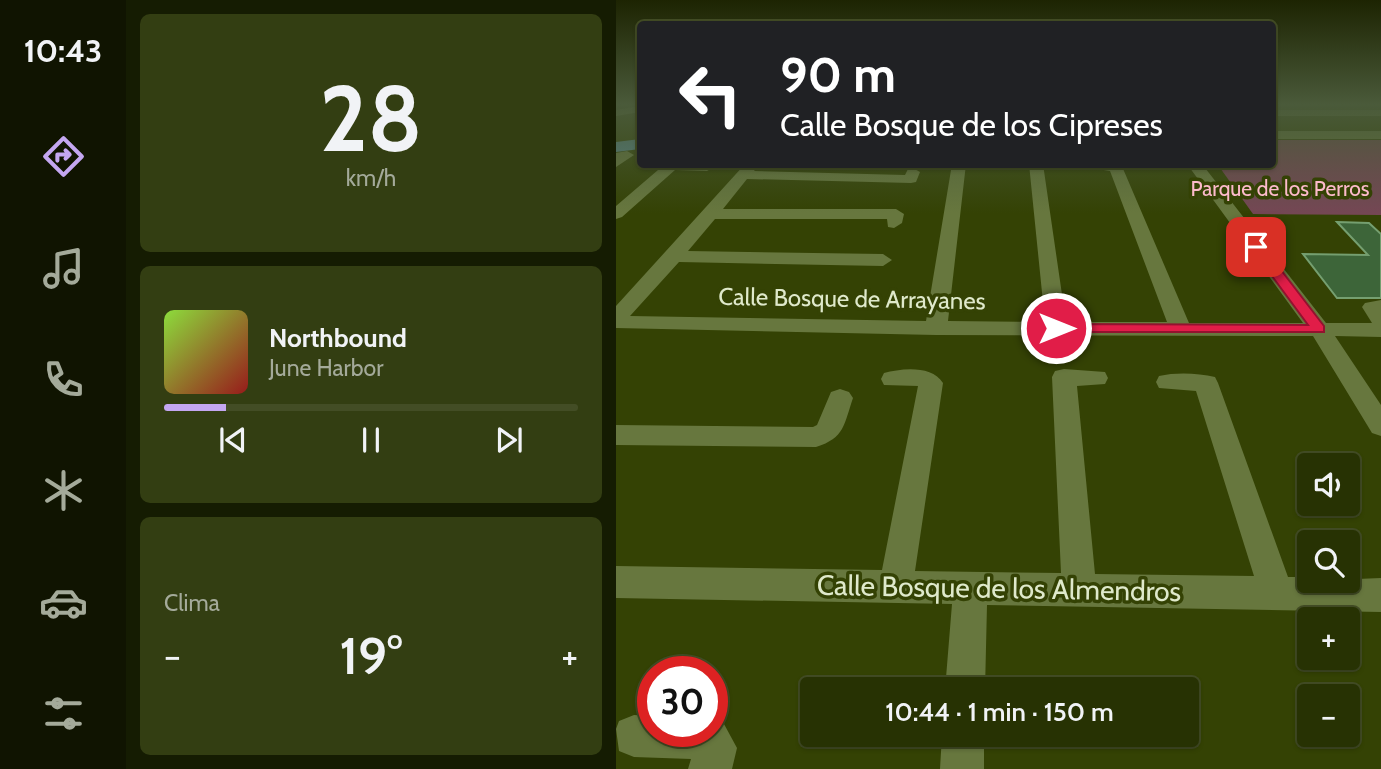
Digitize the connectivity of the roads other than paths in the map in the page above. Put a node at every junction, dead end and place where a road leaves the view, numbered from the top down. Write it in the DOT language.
graph roads {
  1 [pos="637,144"];
  2 [pos="616,147"];
  3 [pos="616,157"];
  4 [pos="616,163"];
  5 [pos="670,168"];
  6 [pos="958,168"];
  7 [pos="1037,168"];
  8 [pos="1116,168"];
  9 [pos="1197,168"];
  10 [pos="748,170"];
  11 [pos="913,172"];
  12 [pos="616,214"];
  13 [pos="711,214"];
  14 [pos="894,223"];
  15 [pos="674,257"];
  16 [pos="883,258"];
  17 [pos="1381,306"];
  18 [pos="616,320"];
  19 [pos="1381,321"];
  20 [pos="936,328"];
  21 [pos="1056,328"];
  22 [pos="1180,328"];
  23 [pos="1319,329"];
  24 [pos="1381,330"];
  25 [pos="1096,378"];
  26 [pos="893,379"];
  27 [pos="1168,382"];
  28 [pos="840,398"];
  29 [pos="1381,426"];
  30 [pos="616,435"];
  31 [pos="616,582"];
  32 [pos="896,586"];
  33 [pos="970,588"];
  34 [pos="1079,589"];
  35 [pos="1277,593"];
  36 [pos="1381,595"];
  37 [pos="966,677"];
  38 [pos="634,736"];
  39 [pos="962,747"];
  40 [pos="710,769"];
  41 [pos="961,769"];
  1 -- 2 [label="main road"];
  3 -- 4 [label="street"];
  5 -- 12 [label="street"];
  6 -- 20 [label="street"];
  7 -- 21 [label="street"];
  8 -- 22 [label="street"];
  9 -- 23 [label="street"];
  10 -- 11 [label="street"];
  10 -- 13 [label="street"];
  13 -- 14 [label="street"];
  13 -- 15 [label="street"];
  15 -- 16 [label="street"];
  15 -- 18 [label="street"];
  17 -- 19 [label="street"];
  18 -- 20 [label="street, Calle Bosque de Arrayanes"];
  20 -- 21 [label="street, Calle Bosque de Arrayanes"];
  21 -- 22 [label="street, Calle Bosque de Arrayanes"];
  22 -- 23 [label="street, Calle Bosque de Arrayanes"];
  23 -- 24 [label="street, Calle Bosque de Arrayanes"];
  23 -- 29 [label="street"];
  25 -- 34 [label="street"];
  26 -- 32 [label="street"];
  27 -- 35 [label="street"];
  28 -- 30 [label="street"];
  31 -- 32 [label="street, Calle Bosque de los Almendros"];
  32 -- 33 [label="street, Calle Bosque de los Almendros"];
  33 -- 34 [label="street, Calle Bosque de los Almendros"];
  33 -- 37 [label="street"];
  34 -- 35 [label="street, Calle Bosque de los Almendros"];
  35 -- 36 [label="street, Calle Bosque de los Almendros"];
  38 -- 40 [label="street"];
  39 -- 41 [label="street"];
}
